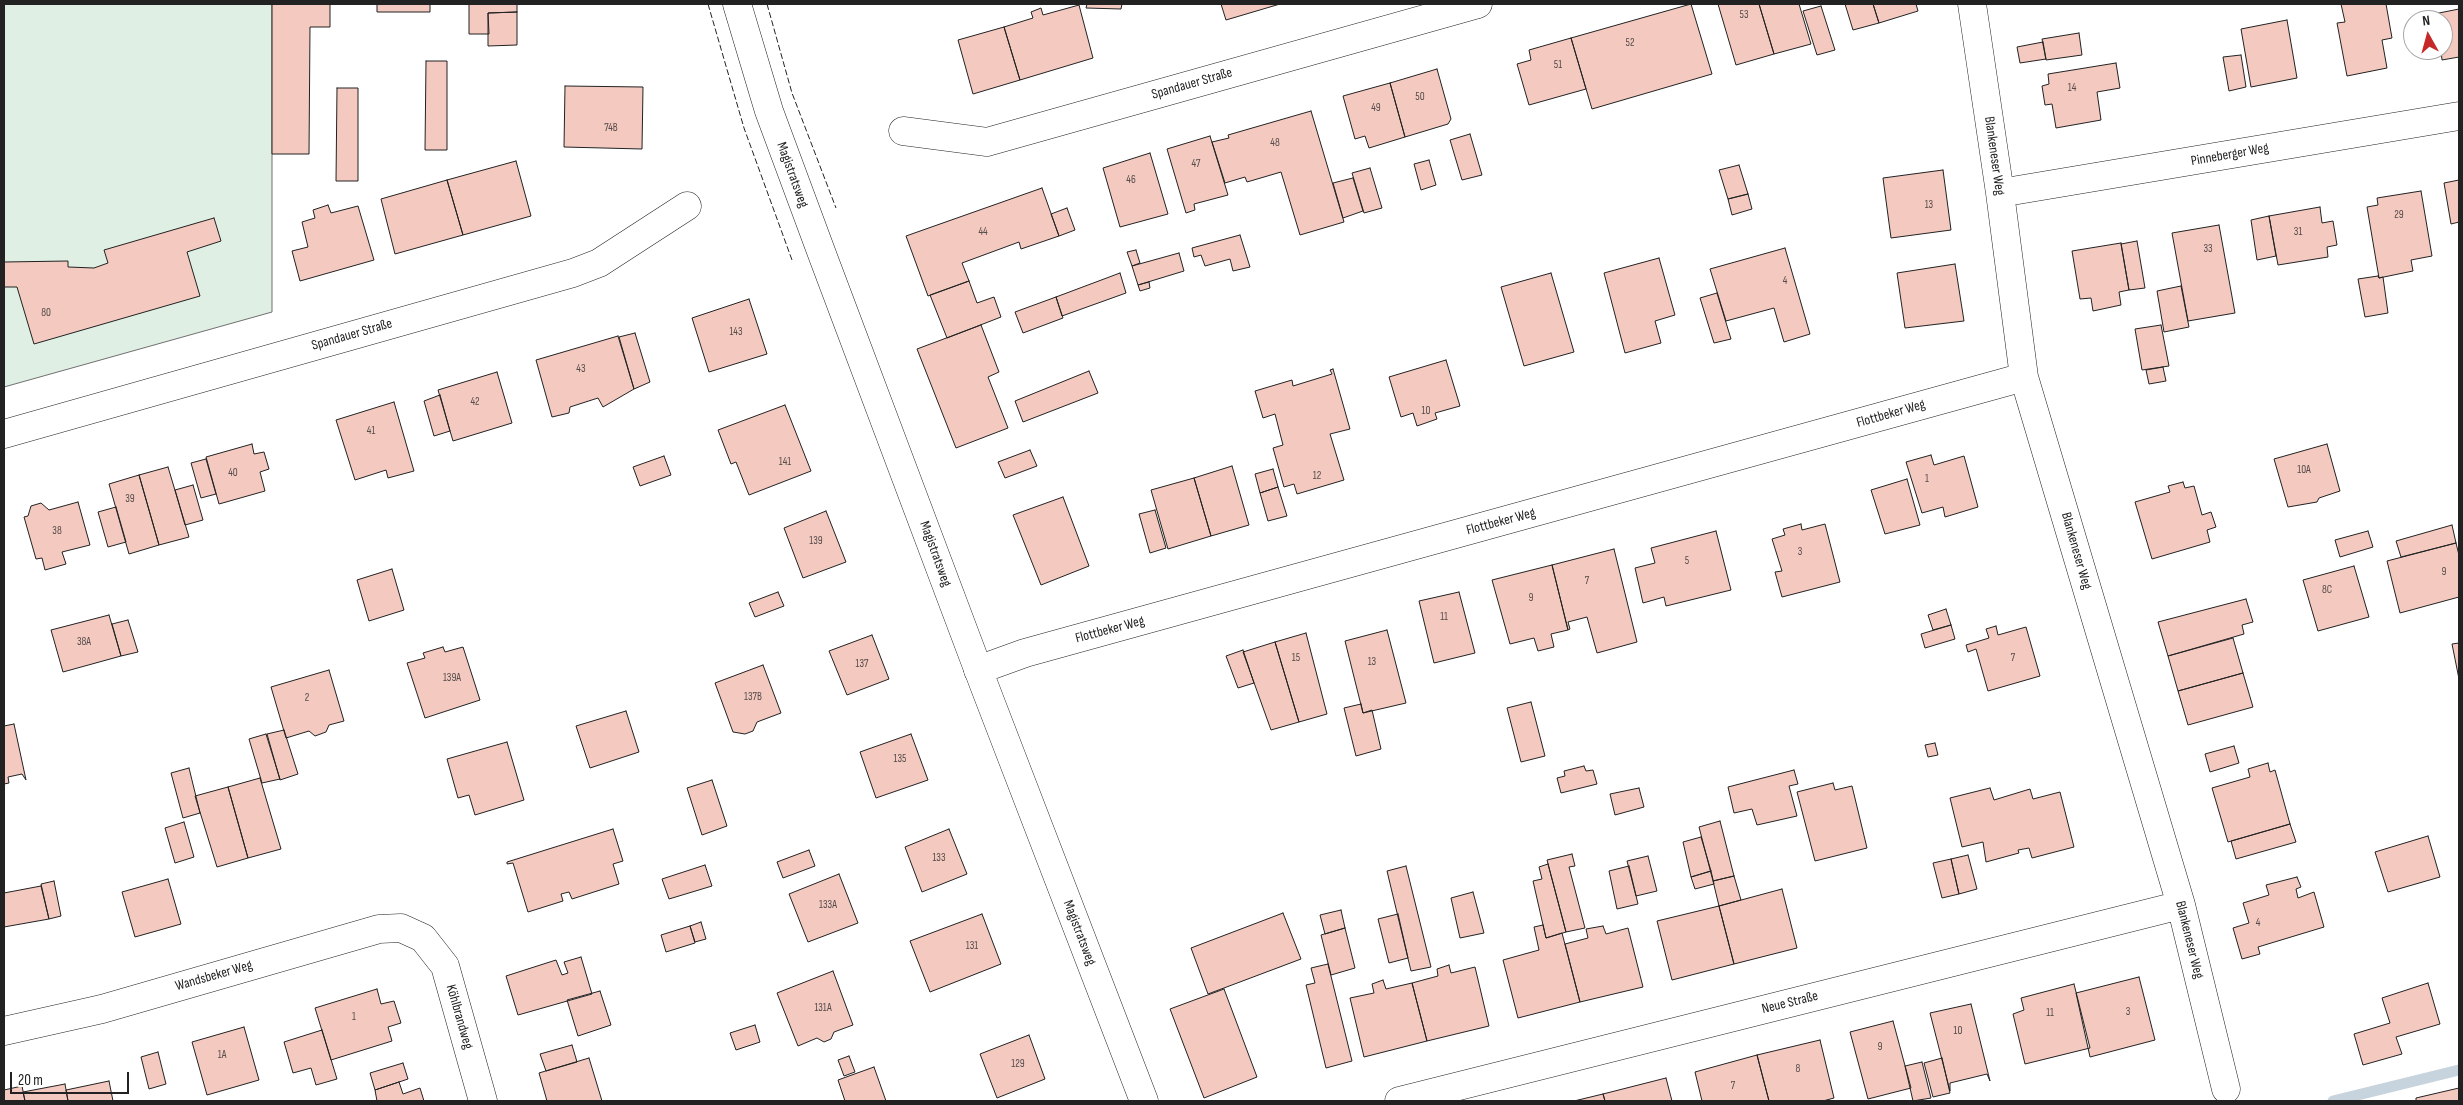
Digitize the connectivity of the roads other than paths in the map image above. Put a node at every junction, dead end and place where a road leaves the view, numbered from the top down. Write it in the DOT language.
graph roads {
  1 [pos="736,4"];
  2 [pos="1478,4"];
  3 [pos="1972,4"];
  4 [pos="2459,116"];
  5 [pos="903,131"];
  6 [pos="2000,193"];
  7 [pos="687,206"];
  8 [pos="2024,377"];
  9 [pos="4,434"];
  10 [pos="978,670"];
  11 [pos="2181,906"];
  12 [pos="423,938"];
  13 [pos="4,1031"];
  14 [pos="2226,1089"];
  15 [pos="483,1101"];
  16 [pos="1144,1101"];
  17 [pos="1399,1101"];
  1 -- 10 [label="street, Magistratsweg"];
  2 -- 5 [label="street, Spandauer Straße"];
  3 -- 6 [label="street, Blankeneser Weg"];
  4 -- 6 [label="street, Pinneberger Weg"];
  6 -- 8 [label="street, Blankeneser Weg"];
  7 -- 9 [label="street, Spandauer Straße"];
  8 -- 10 [label="street, Flottbeker Weg"];
  8 -- 11 [label="street, Blankeneser Weg"];
  10 -- 16 [label="street, Magistratsweg"];
  11 -- 14 [label="street, Blankeneser Weg"];
  11 -- 17 [label="street, Neue Straße"];
  12 -- 13 [label="street, Wandsbeker Weg"];
  12 -- 15 [label="street, Köhlbrandweg"];
}
